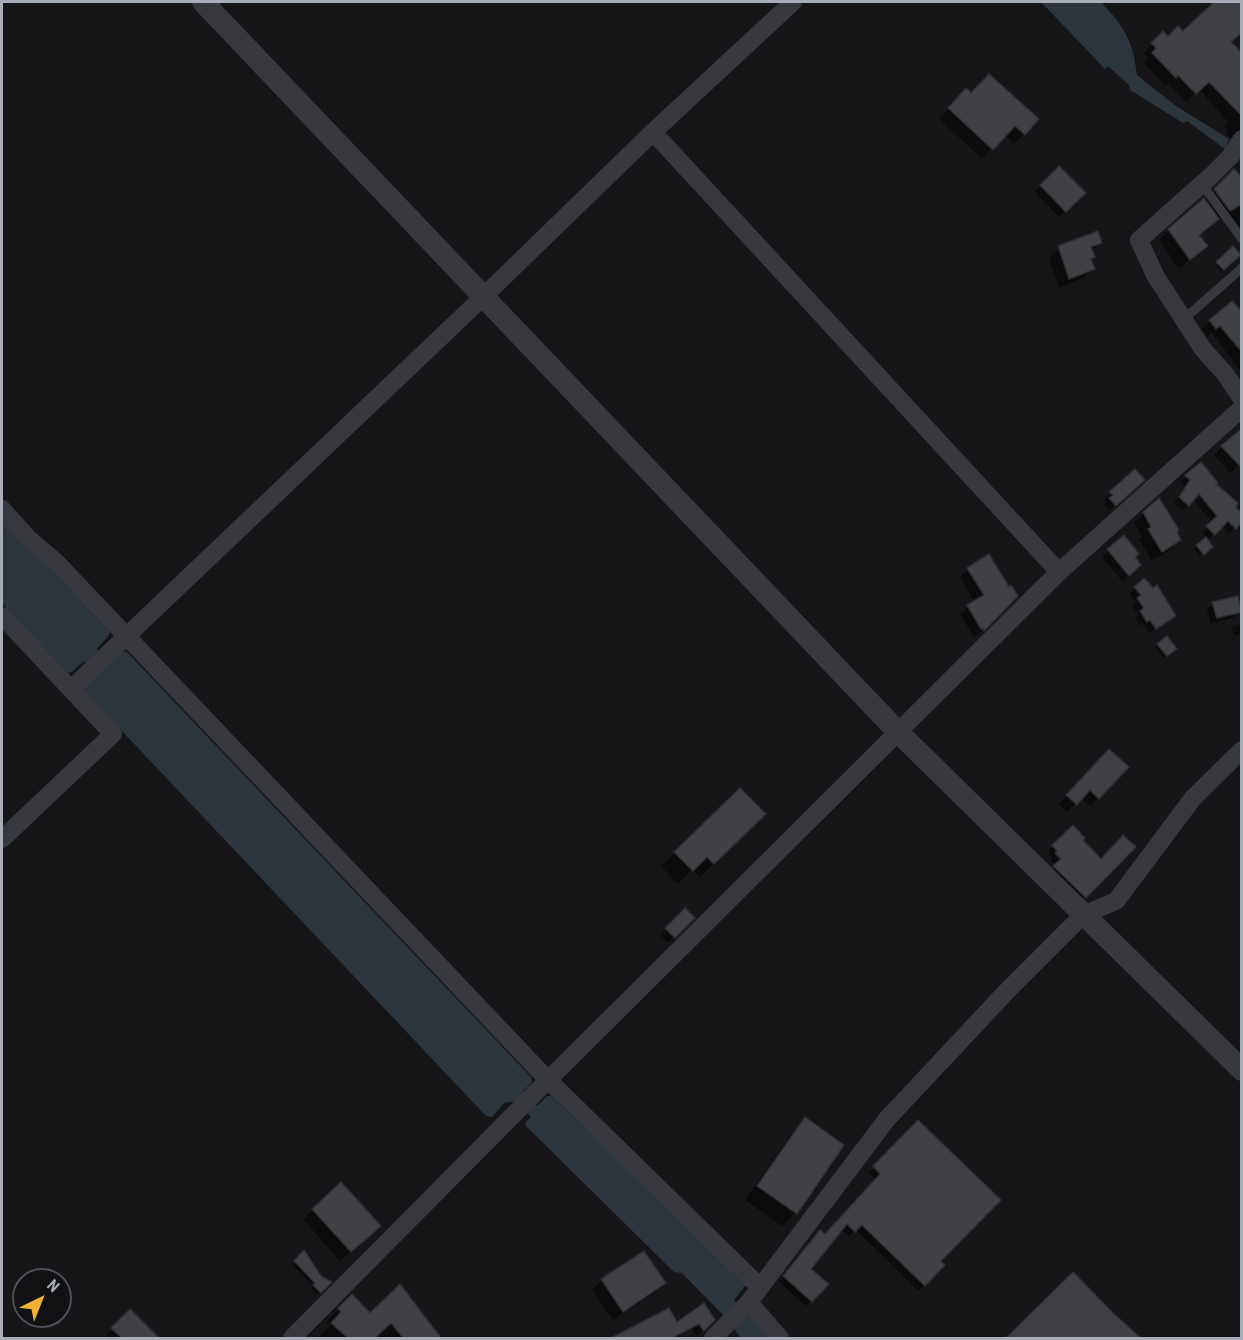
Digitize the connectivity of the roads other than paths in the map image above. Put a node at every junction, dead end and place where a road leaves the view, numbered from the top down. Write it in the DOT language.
graph roads {
  1 [pos="203,2"];
  2 [pos="793,2"];
  3 [pos="653,132"];
  4 [pos="1236,146"];
  5 [pos="1202,183"];
  6 [pos="1242,239"];
  7 [pos="1242,268"];
  8 [pos="483,297"];
  9 [pos="1184,320"];
  10 [pos="1242,399"];
  11 [pos="1242,408"];
  12 [pos="2,509"];
  13 [pos="1059,572"];
  14 [pos="2,616"];
  15 [pos="123,639"];
  16 [pos="71,689"];
  17 [pos="898,732"];
  18 [pos="1242,750"];
  19 [pos="2,839"];
  20 [pos="1083,915"];
  21 [pos="1242,1070"];
  22 [pos="544,1084"];
  23 [pos="754,1295"];
  24 [pos="292,1338"];
  25 [pos="713,1338"];
  26 [pos="780,1338"];
  1 -- 8 [label="street"];
  2 -- 3 [label="street"];
  3 -- 8 [label="street"];
  3 -- 13 [label="street"];
  4 -- 5 [label="street"];
  5 -- 6 [label="lane"];
  5 -- 9 [label="street"];
  7 -- 9 [label="lane"];
  8 -- 15 [label="street"];
  8 -- 17 [label="street"];
  9 -- 10 [label="street"];
  11 -- 13 [label="street"];
  12 -- 15 [label="street"];
  13 -- 17 [label="street"];
  14 -- 16 [label="street"];
  15 -- 16 [label="street"];
  15 -- 22 [label="street"];
  16 -- 19 [label="street"];
  17 -- 20 [label="street"];
  17 -- 22 [label="street"];
  18 -- 20 [label="street"];
  20 -- 21 [label="street"];
  20 -- 23 [label="street"];
  22 -- 23 [label="street"];
  22 -- 24 [label="street"];
  23 -- 25 [label="street"];
  23 -- 26 [label="street"];
}
